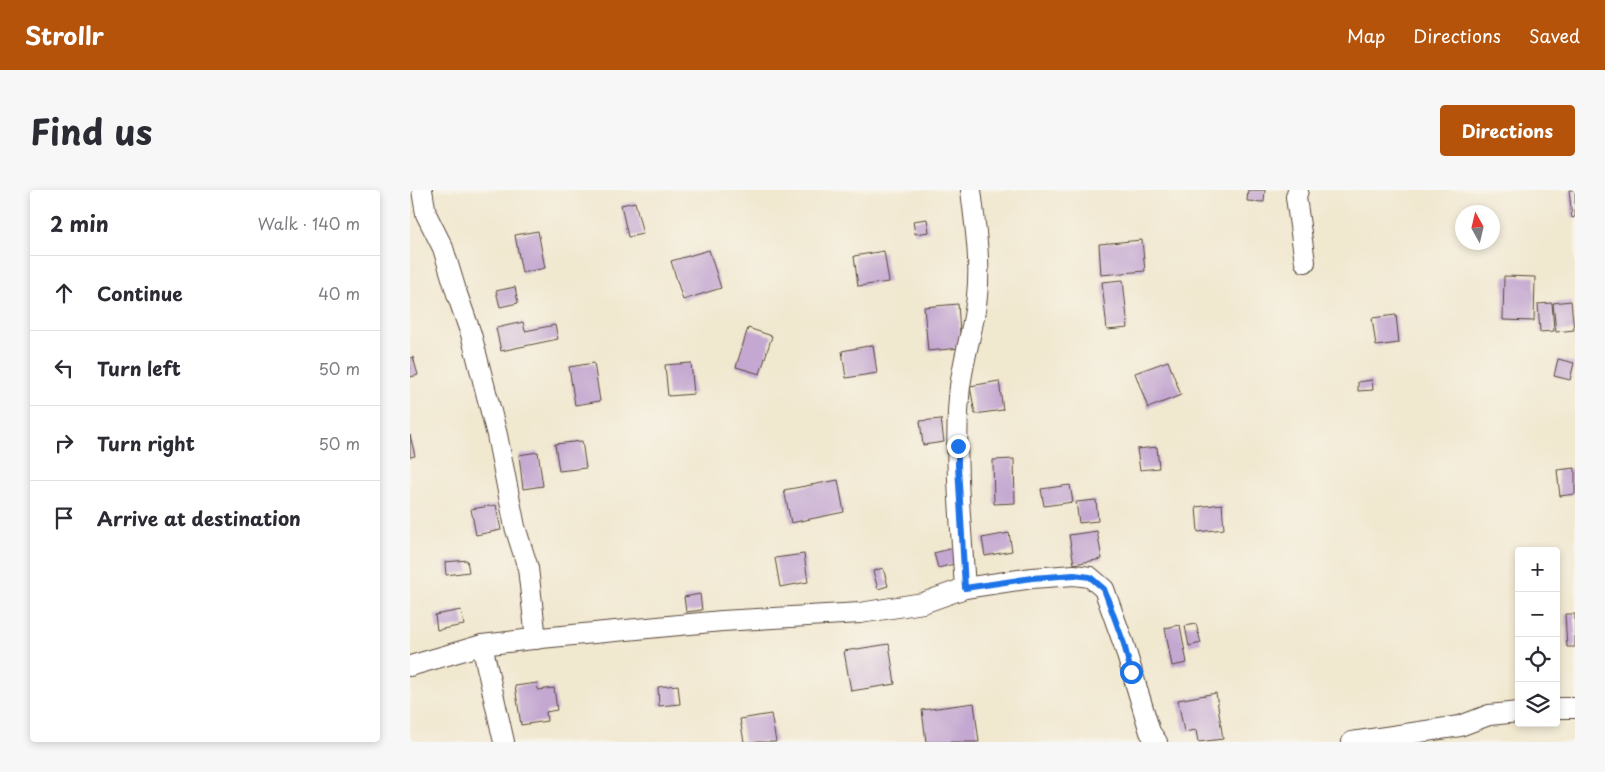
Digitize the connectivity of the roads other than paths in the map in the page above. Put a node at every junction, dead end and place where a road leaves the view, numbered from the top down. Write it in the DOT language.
graph roads {
  1 [pos="422,190"];
  2 [pos="971,190"];
  3 [pos="1298,190"];
  4 [pos="1305,262"];
  5 [pos="965,588"];
  6 [pos="536,639"];
  7 [pos="482,645"];
  8 [pos="410,666"];
  9 [pos="1560,708"];
  10 [pos="1575,708"];
  11 [pos="1515,712"];
  12 [pos="504,742"];
  13 [pos="1157,742"];
  14 [pos="1352,742"];
  1 -- 6 [label="street"];
  2 -- 5 [label="street"];
  3 -- 4 [label="street"];
  5 -- 6 [label="street"];
  5 -- 13 [label="street"];
  6 -- 7 [label="street"];
  7 -- 8 [label="street"];
  7 -- 12 [label="street"];
  9 -- 10 [label="street"];
  11 -- 14 [label="street"];
}
